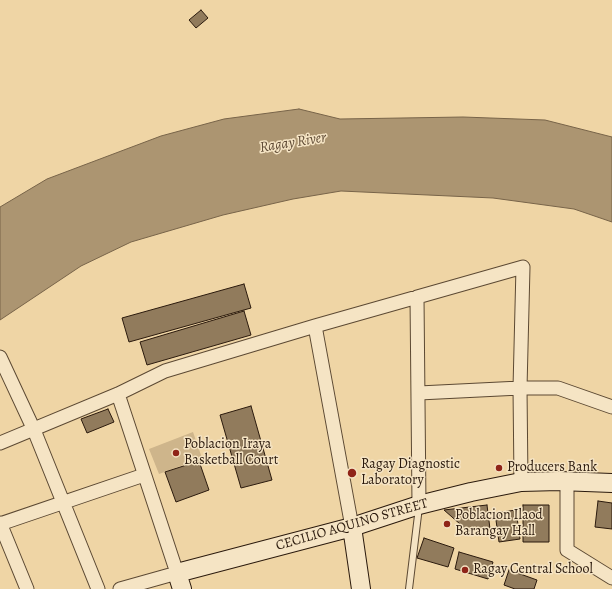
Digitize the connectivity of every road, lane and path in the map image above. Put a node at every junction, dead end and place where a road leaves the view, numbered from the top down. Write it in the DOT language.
graph roads {
  1 [pos="417,296"];
  2 [pos="315,326"];
  3 [pos="0,357"];
  4 [pos="520,388"];
  5 [pos="118,394"];
  6 [pos="419,394"];
  7 [pos="612,407"];
  8 [pos="34,430"];
  9 [pos="0,443"];
  10 [pos="144,475"];
  11 [pos="521,482"];
  12 [pos="567,482"];
  13 [pos="612,483"];
  14 [pos="64,503"];
  15 [pos="419,504"];
  16 [pos="0,524"];
  17 [pos="352,527"];
  18 [pos="612,578"];
  19 [pos="179,581"];
  20 [pos="26,589"];
  21 [pos="98,589"];
  22 [pos="120,589"];
  23 [pos="361,589"];
  24 [pos="409,589"];
  1 -- 2 [label="street"];
  1 -- 4 [label="street"];
  1 -- 6 [label="street"];
  2 -- 5 [label="street"];
  2 -- 17 [label="street"];
  3 -- 8 [label="street"];
  4 -- 6 [label="street"];
  4 -- 7 [label="street"];
  4 -- 11 [label="street"];
  5 -- 8 [label="street"];
  5 -- 10 [label="street"];
  6 -- 15 [label="street"];
  8 -- 9 [label="street"];
  8 -- 14 [label="street"];
  10 -- 14 [label="street"];
  10 -- 19 [label="street"];
  11 -- 12 [label="street, CECILIO AQUINO STREET"];
  11 -- 15 [label="street, CECILIO AQUINO STREET"];
  12 -- 13 [label="street, CECILIO AQUINO STREET"];
  12 -- 18 [label="street"];
  14 -- 16 [label="street"];
  14 -- 21 [label="street"];
  15 -- 17 [label="street, CECILIO AQUINO STREET"];
  15 -- 24 [label="lane"];
  16 -- 20 [label="street"];
  17 -- 19 [label="street, CECILIO AQUINO STREET"];
  17 -- 23 [label="street"];
  19 -- 22 [label="street, CECILIO AQUINO STREET"];
}
